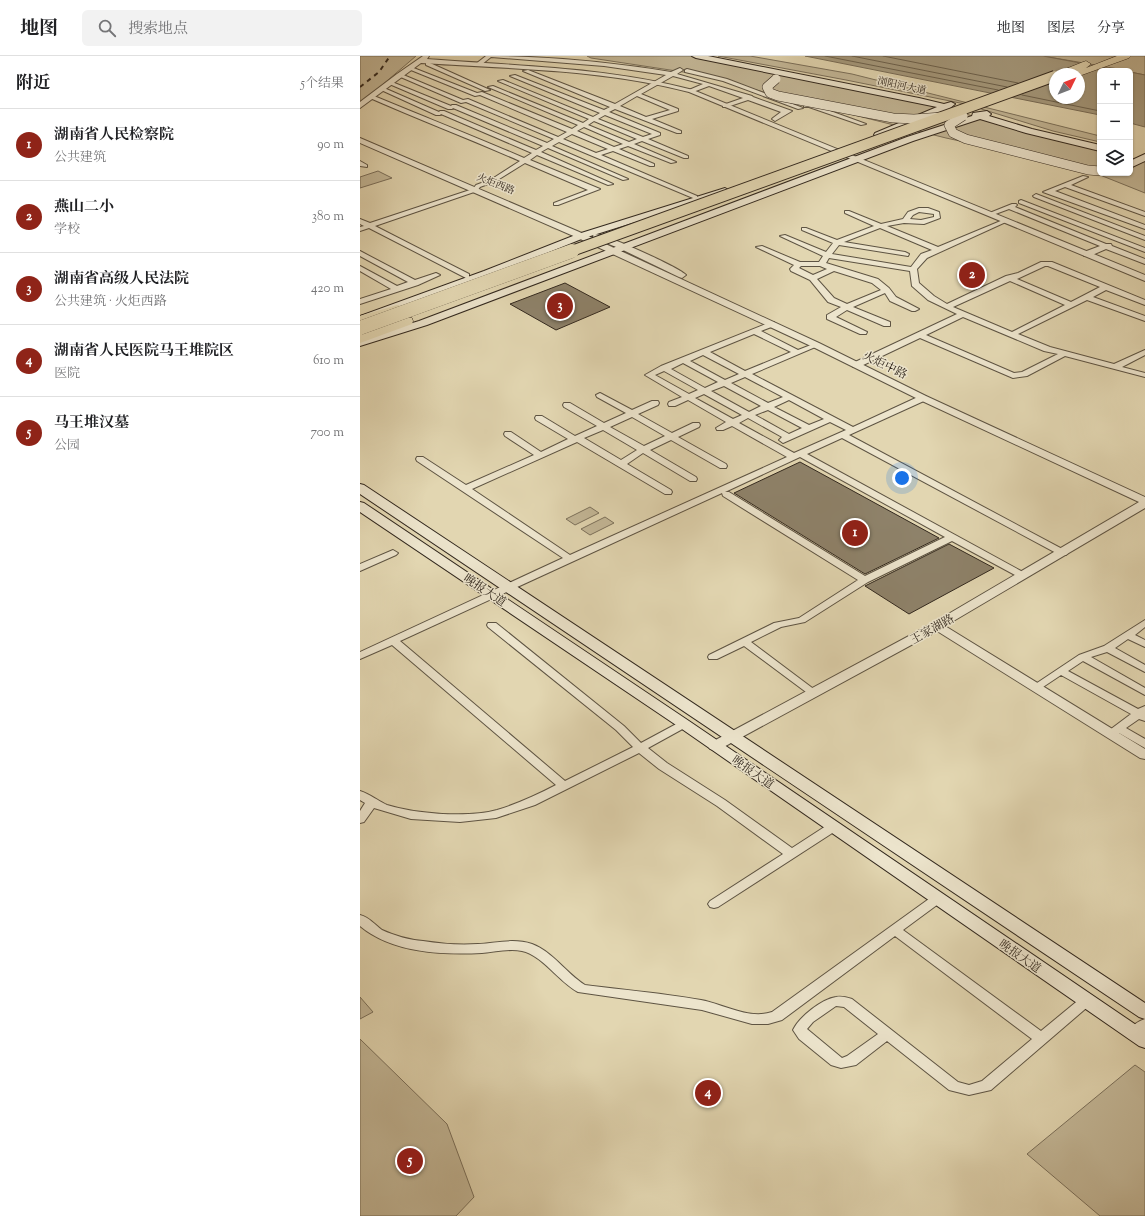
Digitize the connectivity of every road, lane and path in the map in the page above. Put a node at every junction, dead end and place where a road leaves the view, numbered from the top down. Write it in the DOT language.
graph roads {
  1 [pos="490,56"];
  2 [pos="559,56"];
  3 [pos="566,56"];
  4 [pos="696,56"];
  5 [pos="709,56"];
  6 [pos="1109,56"];
  7 [pos="1126,56"];
  8 [pos="426,60"];
  9 [pos="553,61"];
  10 [pos="624,61"];
  11 [pos="479,64"];
  12 [pos="618,67"];
  13 [pos="409,68"];
  14 [pos="1077,68"];
  15 [pos="528,70"];
  16 [pos="544,70"];
  17 [pos="680,70"];
  18 [pos="1085,71"];
  19 [pos="789,72"];
  20 [pos="608,74"];
  21 [pos="671,74"];
  22 [pos="399,75"];
  23 [pos="455,76"];
  24 [pos="513,76"];
  25 [pos="1049,78"];
  26 [pos="501,81"];
  27 [pos="444,82"];
  28 [pos="657,82"];
  29 [pos="390,83"];
  30 [pos="709,84"];
  31 [pos="1049,84"];
  32 [pos="567,87"];
  33 [pos="430,88"];
  34 [pos="489,88"];
  35 [pos="382,89"];
  36 [pos="691,91"];
  37 [pos="556,93"];
  38 [pos="418,94"];
  39 [pos="478,94"];
  40 [pos="636,94"];
  41 [pos="762,94"];
  42 [pos="372,97"];
  43 [pos="748,98"];
  44 [pos="406,100"];
  45 [pos="546,100"];
  46 [pos="464,101"];
  47 [pos="536,105"];
  48 [pos="360,106"];
  49 [pos="615,106"];
  50 [pos="725,106"];
  51 [pos="452,107"];
  52 [pos="800,108"];
  53 [pos="947,109"];
  54 [pos="524,112"];
  55 [pos="605,112"];
  56 [pos="786,112"];
  57 [pos="440,113"];
  58 [pos="983,115"];
  59 [pos="963,116"];
  60 [pos="511,119"];
  61 [pos="594,119"];
  62 [pos="647,119"];
  63 [pos="425,120"];
  64 [pos="775,120"];
  65 [pos="632,123"];
  66 [pos="863,124"];
  67 [pos="583,125"];
  68 [pos="500,126"];
  69 [pos="572,131"];
  70 [pos="488,132"];
  71 [pos="679,132"];
  72 [pos="360,136"];
  73 [pos="476,139"];
  74 [pos="559,139"];
  75 [pos="643,139"];
  76 [pos="360,140"];
  77 [pos="629,144"];
  78 [pos="547,146"];
  79 [pos="1097,146"];
  80 [pos="614,149"];
  81 [pos="837,151"];
  82 [pos="536,153"];
  83 [pos="1133,153"];
  84 [pos="595,155"];
  85 [pos="686,157"];
  86 [pos="604,158"];
  87 [pos="1144,158"];
  88 [pos="856,159"];
  89 [pos="525,160"];
  90 [pos="1133,161"];
  91 [pos="673,162"];
  92 [pos="589,164"];
  93 [pos="652,165"];
  94 [pos="574,169"];
  95 [pos="1097,171"];
  96 [pos="641,174"];
  97 [pos="559,175"];
  98 [pos="1085,177"];
  99 [pos="625,179"];
  100 [pos="610,184"];
  101 [pos="1065,185"];
  102 [pos="476,188"];
  103 [pos="594,190"];
  104 [pos="1049,191"];
  105 [pos="1036,196"];
  106 [pos="695,197"];
  107 [pos="1106,200"];
  108 [pos="1021,202"];
  109 [pos="556,204"];
  110 [pos="1009,207"];
  111 [pos="1090,207"];
  112 [pos="847,212"];
  113 [pos="1077,212"];
  114 [pos="990,214"];
  115 [pos="1145,214"];
  116 [pos="1063,218"];
  117 [pos="360,221"];
  118 [pos="904,221"];
  119 [pos="1005,221"];
  120 [pos="1051,224"];
  121 [pos="369,226"];
  122 [pos="879,226"];
  123 [pos="1040,228"];
  124 [pos="1145,228"];
  125 [pos="360,229"];
  126 [pos="804,229"];
  127 [pos="1134,234"];
  128 [pos="586,235"];
  129 [pos="783,236"];
  130 [pos="1145,238"];
  131 [pos="1119,240"];
  132 [pos="838,243"];
  133 [pos="614,245"];
  134 [pos="1106,246"];
  135 [pos="760,247"];
  136 [pos="938,250"];
  137 [pos="1145,250"];
  138 [pos="360,253"];
  139 [pos="905,254"];
  140 [pos="1087,254"];
  141 [pos="829,256"];
  142 [pos="1145,262"];
  143 [pos="799,264"];
  144 [pos="821,264"];
  145 [pos="360,268"];
  146 [pos="387,268"];
  147 [pos="833,269"];
  148 [pos="913,269"];
  149 [pos="369,274"];
  150 [pos="436,275"];
  151 [pos="466,276"];
  152 [pos="360,277"];
  153 [pos="813,278"];
  154 [pos="1009,278"];
  155 [pos="1145,278"];
  156 [pos="415,283"];
  157 [pos="1106,287"];
  158 [pos="397,289"];
  159 [pos="886,290"];
  160 [pos="1087,297"];
  161 [pos="360,302"];
  162 [pos="1145,303"];
  163 [pos="1072,305"];
  164 [pos="947,306"];
  165 [pos="846,307"];
  166 [pos="916,310"];
  167 [pos="963,314"];
  168 [pos="1145,319"];
  169 [pos="361,322"];
  170 [pos="771,324"];
  171 [pos="887,324"];
  172 [pos="755,331"];
  173 [pos="863,332"];
  174 [pos="360,333"];
  175 [pos="1013,334"];
  176 [pos="920,335"];
  177 [pos="360,339"];
  178 [pos="360,343"];
  179 [pos="816,345"];
  180 [pos="704,352"];
  181 [pos="797,352"];
  182 [pos="1145,352"];
  183 [pos="1064,354"];
  184 [pos="683,360"];
  185 [pos="859,364"];
  186 [pos="1115,367"];
  187 [pos="664,368"];
  188 [pos="745,374"];
  189 [pos="1145,375"];
  190 [pos="724,382"];
  191 [pos="704,391"];
  192 [pos="600,395"];
  193 [pos="789,397"];
  194 [pos="687,398"];
  195 [pos="923,398"];
  196 [pos="655,403"];
  197 [pos="672,404"];
  198 [pos="567,405"];
  199 [pos="768,407"];
  200 [pos="631,413"];
  201 [pos="749,415"];
  202 [pos="539,418"];
  203 [pos="830,419"];
  204 [pos="732,423"];
  205 [pos="696,425"];
  206 [pos="602,426"];
  207 [pos="720,428"];
  208 [pos="809,429"];
  209 [pos="852,430"];
  210 [pos="508,434"];
  211 [pos="843,435"];
  212 [pos="672,436"];
  213 [pos="576,438"];
  214 [pos="789,438"];
  215 [pos="772,445"];
  216 [pos="643,450"];
  217 [pos="540,455"];
  218 [pos="797,456"];
  219 [pos="420,459"];
  220 [pos="621,464"];
  221 [pos="723,466"];
  222 [pos="693,479"];
  223 [pos="360,488"];
  224 [pos="465,489"];
  225 [pos="668,492"];
  226 [pos="1145,493"];
  227 [pos="726,494"];
  228 [pos="1145,502"];
  229 [pos="360,506"];
  230 [pos="952,537"];
  231 [pos="393,553"];
  232 [pos="1063,553"];
  233 [pos="568,557"];
  234 [pos="360,568"];
  235 [pos="1018,573"];
  236 [pos="864,580"];
  237 [pos="508,586"];
  238 [pos="492,595"];
  239 [pos="1145,623"];
  240 [pos="492,625"];
  241 [pos="938,626"];
  242 [pos="1128,635"];
  243 [pos="393,640"];
  244 [pos="746,642"];
  245 [pos="1145,644"];
  246 [pos="1108,648"];
  247 [pos="360,656"];
  248 [pos="713,656"];
  249 [pos="1083,657"];
  250 [pos="1145,669"];
  251 [pos="1061,671"];
  252 [pos="1036,687"];
  253 [pos="1145,692"];
  254 [pos="814,693"];
  255 [pos="1143,714"];
  256 [pos="684,724"];
  257 [pos="1115,731"];
  258 [pos="733,736"];
  259 [pos="1145,744"];
  260 [pos="715,746"];
  261 [pos="640,748"];
  262 [pos="1145,754"];
  263 [pos="564,786"];
  264 [pos="360,795"];
  265 [pos="372,802"];
  266 [pos="360,819"];
  267 [pos="833,827"];
  268 [pos="792,854"];
  269 [pos="937,899"];
  270 [pos="714,904"];
  271 [pos="360,919"];
  272 [pos="895,930"];
  273 [pos="1086,1001"];
  274 [pos="1145,1012"];
  275 [pos="1145,1024"];
  276 [pos="887,1034"];
  277 [pos="1042,1038"];
  278 [pos="1139,1038"];
  1 -- 9 [label="street"];
  1 -- 11 [label="street"];
  2 -- 9 [label="street"];
  3 -- 10 [label="street"];
  4 -- 19 [label="main road, 浏阳河大道"];
  5 -- 19 [label="main road, 浏阳河大道"];
  6 -- 14 [label="highway"];
  7 -- 18 [label="highway"];
  8 -- 11 [label="street"];
  8 -- 13 [label="street"];
  8 -- 23 [label="street"];
  9 -- 12 [label="street"];
  9 -- 16 [label="street"];
  10 -- 12 [label="street"];
  10 -- 17 [label="street"];
  11 -- 15 [label="street"];
  12 -- 20 [label="street"];
  12 -- 21 [label="street"];
  13 -- 22 [label="street"];
  13 -- 27 [label="street"];
  15 -- 16 [label="street"];
  15 -- 24 [label="street"];
  15 -- 32 [label="street"];
  16 -- 20 [label="street"];
  17 -- 21 [label="street"];
  17 -- 41 [label="street"];
  19 -- 53 [label="main road, 浏阳河大道"];
  19 -- 53 [label="main road, bridge"];
  20 -- 28 [label="street"];
  21 -- 28 [label="street"];
  21 -- 30 [label="street"];
  22 -- 29 [label="street"];
  22 -- 33 [label="street"];
  23 -- 27 [label="street"];
  23 -- 34 [label="street"];
  24 -- 26 [label="street"];
  24 -- 37 [label="street"];
  25 -- 53 [label="highway, bridge"];
  26 -- 34 [label="street"];
  26 -- 45 [label="street"];
  27 -- 33 [label="street"];
  27 -- 39 [label="street"];
  28 -- 36 [label="street"];
  28 -- 40 [label="street"];
  29 -- 35 [label="street"];
  29 -- 38 [label="street"];
  30 -- 36 [label="street"];
  30 -- 43 [label="street"];
  31 -- 59 [label="highway"];
  32 -- 37 [label="street"];
  32 -- 49 [label="street"];
  33 -- 38 [label="street"];
  33 -- 46 [label="street"];
  34 -- 39 [label="street"];
  34 -- 47 [label="street"];
  35 -- 42 [label="street"];
  35 -- 44 [label="street"];
  36 -- 50 [label="street"];
  37 -- 45 [label="street"];
  37 -- 55 [label="street"];
  38 -- 44 [label="street"];
  38 -- 51 [label="street"];
  39 -- 46 [label="street"];
  39 -- 54 [label="street"];
  40 -- 49 [label="street"];
  40 -- 62 [label="street"];
  41 -- 43 [label="street"];
  41 -- 52 [label="street"];
  42 -- 48 [label="street"];
  42 -- 63 [label="street"];
  43 -- 50 [label="street"];
  43 -- 56 [label="street"];
  44 -- 57 [label="street"];
  45 -- 47 [label="street"];
  45 -- 61 [label="street"];
  46 -- 51 [label="street"];
  46 -- 60 [label="street"];
  47 -- 54 [label="street"];
  47 -- 67 [label="street"];
  49 -- 55 [label="street"];
  49 -- 62 [label="street"];
  50 -- 81 [label="street"];
  51 -- 57 [label="street"];
  51 -- 68 [label="street"];
  52 -- 56 [label="street"];
  52 -- 66 [label="street"];
  53 -- 58 [label="main road, 浏阳河大道"];
  53 -- 81 [label="main road"];
  53 -- 133 [label="highway, bridge"];
  54 -- 60 [label="street"];
  54 -- 69 [label="street"];
  55 -- 61 [label="street"];
  55 -- 65 [label="street"];
  56 -- 64 [label="street"];
  57 -- 63 [label="street"];
  57 -- 70 [label="street"];
  58 -- 79 [label="main road, 浏阳河大道"];
  58 -- 88 [label="main road"];
  59 -- 95 [label="main road, bridge"];
  59 -- 133 [label="highway, bridge"];
  60 -- 68 [label="street"];
  60 -- 74 [label="street"];
  61 -- 67 [label="street"];
  61 -- 75 [label="street"];
  62 -- 65 [label="street"];
  62 -- 71 [label="street"];
  63 -- 73 [label="street"];
  65 -- 75 [label="street"];
  67 -- 69 [label="street"];
  67 -- 77 [label="street"];
  68 -- 70 [label="street"];
  68 -- 78 [label="street"];
  69 -- 74 [label="street"];
  69 -- 80 [label="street"];
  70 -- 73 [label="street"];
  70 -- 82 [label="street"];
  72 -- 102 [label="street, 火炬西路"];
  73 -- 89 [label="street"];
  74 -- 78 [label="street"];
  74 -- 84 [label="street"];
  75 -- 77 [label="street"];
  75 -- 85 [label="street"];
  76 -- 102 [label="street, 火炬西路"];
  77 -- 80 [label="street"];
  77 -- 91 [label="street"];
  78 -- 82 [label="street"];
  78 -- 92 [label="street"];
  80 -- 84 [label="street"];
  80 -- 93 [label="street"];
  81 -- 88 [label="street"];
  81 -- 128 [label="main road"];
  82 -- 89 [label="street"];
  82 -- 94 [label="street"];
  83 -- 87 [label="main road"];
  84 -- 86 [label="street"];
  86 -- 92 [label="street"];
  86 -- 96 [label="street"];
  87 -- 90 [label="main road"];
  88 -- 114 [label="street"];
  88 -- 133 [label="main road"];
  89 -- 97 [label="street"];
  89 -- 102 [label="street"];
  92 -- 94 [label="street"];
  92 -- 99 [label="street"];
  94 -- 97 [label="street"];
  94 -- 100 [label="street"];
  96 -- 99 [label="street"];
  96 -- 106 [label="street"];
  97 -- 103 [label="street"];
  98 -- 101 [label="street"];
  99 -- 100 [label="street"];
  100 -- 103 [label="street"];
  101 -- 104 [label="street"];
  101 -- 107 [label="street"];
  102 -- 121 [label="street"];
  102 -- 128 [label="street, 火炬西路"];
  103 -- 109 [label="street"];
  104 -- 105 [label="street"];
  104 -- 111 [label="street"];
  105 -- 108 [label="street"];
  105 -- 113 [label="street"];
  107 -- 111 [label="street"];
  107 -- 115 [label="street"];
  108 -- 110 [label="street"];
  108 -- 116 [label="street"];
  110 -- 114 [label="street"];
  110 -- 120 [label="street"];
  111 -- 113 [label="street"];
  111 -- 124 [label="street"];
  112 -- 122 [label="street"];
  113 -- 116 [label="street"];
  113 -- 127 [label="street"];
  114 -- 119 [label="street"];
  116 -- 120 [label="street"];
  116 -- 131 [label="street"];
  117 -- 121 [label="street"];
  118 -- 122 [label="street"];
  119 -- 136 [label="street"];
  119 -- 140 [label="street"];
  120 -- 123 [label="street"];
  120 -- 134 [label="street"];
  121 -- 125 [label="street"];
  121 -- 151 [label="street"];
  122 -- 132 [label="street"];
  122 -- 136 [label="street"];
  124 -- 127 [label="street"];
  126 -- 132 [label="street"];
  127 -- 130 [label="street"];
  127 -- 131 [label="street"];
  128 -- 133 [label="street, 火炬西路"];
  128 -- 133 [label="street, 火炬西路"];
  128 -- 169 [label="main road"];
  129 -- 141 [label="street"];
  131 -- 134 [label="street"];
  131 -- 137 [label="street"];
  132 -- 139 [label="street"];
  132 -- 141 [label="street"];
  133 -- 169 [label="highway, bridge"];
  133 -- 169 [label="highway, bridge"];
  133 -- 170 [label="street, 火炬中路"];
  133 -- 174 [label="highway"];
  133 -- 177 [label="highway"];
  133 -- 178 [label="main road"];
  133 -- 185 [label="street"];
  134 -- 140 [label="street"];
  134 -- 142 [label="street"];
  135 -- 143 [label="street"];
  136 -- 148 [label="street"];
  138 -- 146 [label="street"];
  140 -- 155 [label="street"];
  141 -- 144 [label="street"];
  141 -- 148 [label="street"];
  143 -- 144 [label="street"];
  143 -- 153 [label="street"];
  144 -- 147 [label="street"];
  145 -- 149 [label="street"];
  146 -- 149 [label="street"];
  146 -- 156 [label="street"];
  147 -- 153 [label="street"];
  147 -- 159 [label="street"];
  148 -- 164 [label="street"];
  149 -- 152 [label="street"];
  149 -- 158 [label="street"];
  150 -- 156 [label="street"];
  153 -- 165 [label="street"];
  154 -- 157 [label="street"];
  154 -- 163 [label="street"];
  154 -- 164 [label="street"];
  156 -- 158 [label="street"];
  157 -- 160 [label="street"];
  157 -- 162 [label="street"];
  158 -- 161 [label="street"];
  159 -- 165 [label="street"];
  159 -- 166 [label="street"];
  160 -- 163 [label="street"];
  160 -- 168 [label="street"];
  163 -- 175 [label="street"];
  164 -- 167 [label="street"];
  165 -- 171 [label="street"];
  165 -- 173 [label="street"];
  167 -- 175 [label="street"];
  167 -- 176 [label="street"];
  170 -- 172 [label="street"];
  170 -- 179 [label="street, 火炬中路"];
  172 -- 180 [label="street"];
  172 -- 181 [label="street"];
  175 -- 183 [label="street"];
  176 -- 183 [label="street"];
  176 -- 185 [label="street"];
  179 -- 181 [label="street"];
  179 -- 185 [label="street, 火炬中路"];
  180 -- 184 [label="street"];
  180 -- 188 [label="street"];
  181 -- 188 [label="street"];
  182 -- 186 [label="street"];
  183 -- 186 [label="street"];
  184 -- 187 [label="street"];
  184 -- 190 [label="street"];
  185 -- 195 [label="street, 火炬中路"];
  185 -- 226 [label="street"];
  186 -- 189 [label="street"];
  187 -- 191 [label="street"];
  187 -- 194 [label="street"];
  188 -- 190 [label="street"];
  188 -- 193 [label="street"];
  190 -- 191 [label="street"];
  190 -- 199 [label="street"];
  191 -- 194 [label="street"];
  191 -- 201 [label="street"];
  192 -- 200 [label="street"];
  193 -- 199 [label="street"];
  193 -- 203 [label="street"];
  194 -- 197 [label="street"];
  194 -- 204 [label="street"];
  195 -- 209 [label="street"];
  195 -- 228 [label="street, 火炬中路"];
  196 -- 200 [label="street"];
  198 -- 206 [label="street"];
  199 -- 201 [label="street"];
  199 -- 208 [label="street"];
  200 -- 206 [label="street"];
  200 -- 212 [label="street"];
  201 -- 204 [label="street"];
  201 -- 214 [label="street"];
  202 -- 213 [label="street"];
  203 -- 208 [label="street"];
  203 -- 209 [label="street"];
  204 -- 207 [label="street"];
  204 -- 215 [label="street"];
  205 -- 212 [label="street"];
  206 -- 213 [label="street"];
  206 -- 216 [label="street"];
  208 -- 214 [label="street"];
  209 -- 211 [label="street"];
  210 -- 217 [label="street"];
  211 -- 218 [label="street"];
  211 -- 232 [label="street"];
  212 -- 216 [label="street"];
  212 -- 221 [label="street"];
  213 -- 217 [label="street"];
  213 -- 220 [label="street"];
  214 -- 215 [label="street"];
  215 -- 218 [label="street"];
  216 -- 220 [label="street"];
  216 -- 222 [label="street"];
  217 -- 224 [label="street"];
  218 -- 230 [label="street"];
  218 -- 237 [label="street"];
  219 -- 224 [label="street"];
  220 -- 225 [label="street"];
  223 -- 237 [label="main road, 晚报大道"];
  224 -- 233 [label="street"];
  227 -- 236 [label="street"];
  228 -- 232 [label="street, 王家湖路"];
  229 -- 238 [label="main road, 晚报大道"];
  230 -- 235 [label="street"];
  230 -- 236 [label="street"];
  231 -- 234 [label="street"];
  232 -- 241 [label="street, 王家湖路"];
  236 -- 244 [label="street"];
  237 -- 238 [label="street"];
  237 -- 258 [label="main road, 晚报大道"];
  238 -- 243 [label="street"];
  238 -- 256 [label="main road, 晚报大道"];
  239 -- 242 [label="street"];
  240 -- 261 [label="street"];
  241 -- 252 [label="street"];
  241 -- 254 [label="street, 王家湖路"];
  242 -- 245 [label="street"];
  242 -- 246 [label="street"];
  243 -- 247 [label="street"];
  243 -- 263 [label="street"];
  244 -- 248 [label="street"];
  244 -- 254 [label="street"];
  246 -- 249 [label="street"];
  246 -- 250 [label="street"];
  249 -- 251 [label="street"];
  249 -- 253 [label="street"];
  251 -- 252 [label="street"];
  251 -- 255 [label="street"];
  252 -- 257 [label="street"];
  254 -- 258 [label="street, 王家湖路"];
  255 -- 257 [label="street"];
  256 -- 260 [label="main road, 晚报大道"];
  256 -- 261 [label="street"];
  257 -- 259 [label="street"];
  257 -- 262 [label="street"];
  258 -- 260 [label="street, 王家湖路"];
  258 -- 274 [label="main road, 晚报大道"];
  260 -- 267 [label="main road, 晚报大道"];
  261 -- 263 [label="street"];
  261 -- 268 [label="street"];
  263 -- 265 [label="street"];
  264 -- 265 [label="street"];
  265 -- 266 [label="street"];
  267 -- 268 [label="street"];
  267 -- 269 [label="main road, 晚报大道"];
  268 -- 270 [label="street"];
  269 -- 272 [label="street"];
  269 -- 273 [label="main road, 晚报大道"];
  271 -- 272 [label="street"];
  272 -- 277 [label="street"];
  273 -- 277 [label="street"];
  273 -- 278 [label="main road, 晚报大道"];
  275 -- 278 [label="street"];
  276 -- 276 [label="street"];
  276 -- 277 [label="street"];
}
